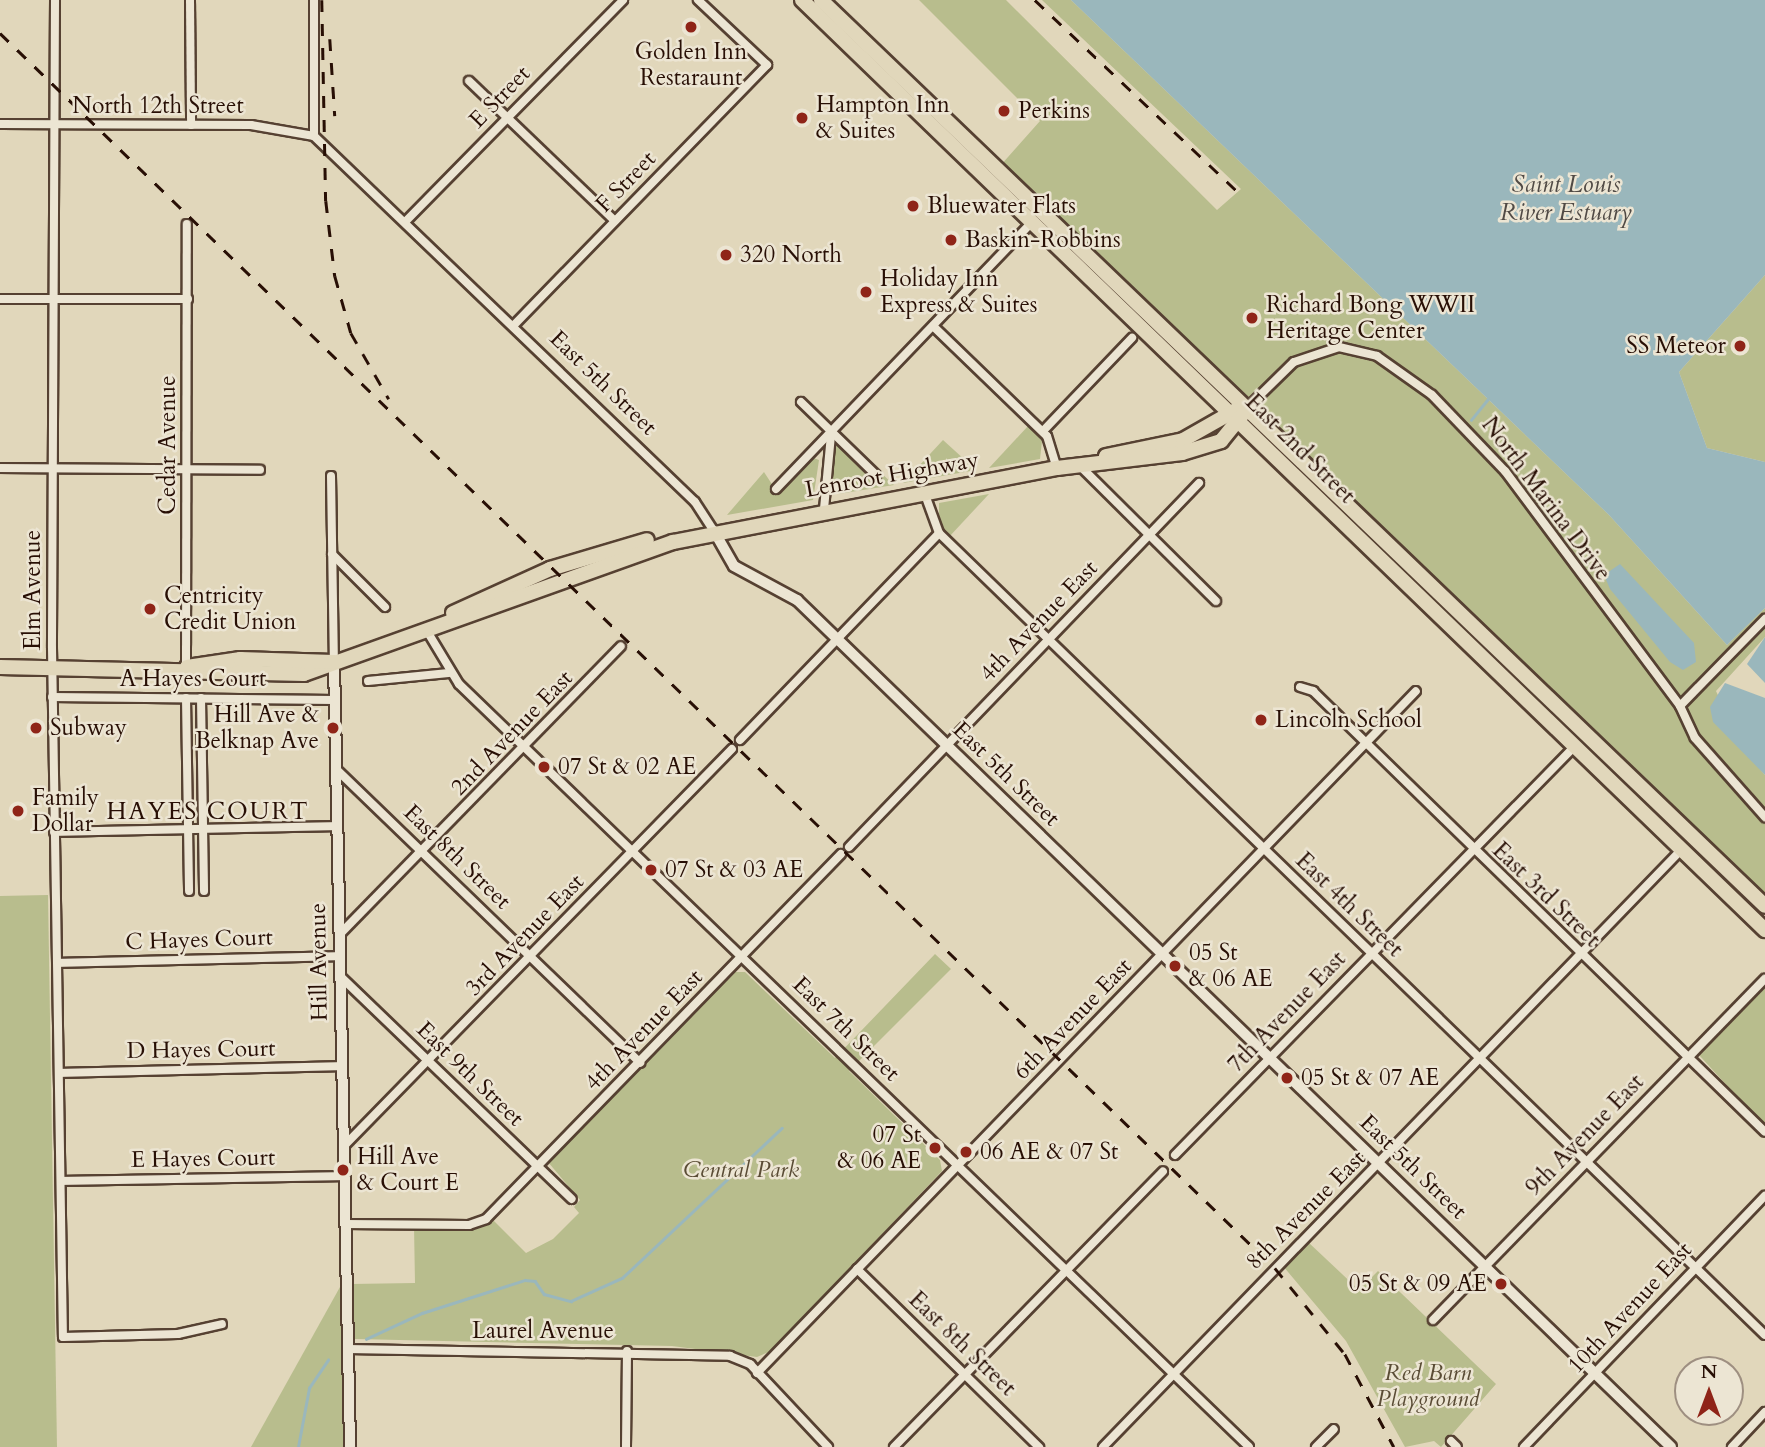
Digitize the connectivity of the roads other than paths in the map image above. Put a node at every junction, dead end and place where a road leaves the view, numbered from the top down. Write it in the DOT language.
graph roads {
  1 [pos="55,0"];
  2 [pos="190,0"];
  3 [pos="314,0"];
  4 [pos="623,0"];
  5 [pos="698,0"];
  6 [pos="802,0"];
  7 [pos="821,0"];
  8 [pos="469,81"];
  9 [pos="508,117"];
  10 [pos="0,124"];
  11 [pos="55,124"];
  12 [pos="191,125"];
  13 [pos="314,136"];
  14 [pos="1038,216"];
  15 [pos="615,221"];
  16 [pos="405,222"];
  17 [pos="187,224"];
  18 [pos="54,298"];
  19 [pos="0,299"];
  20 [pos="188,299"];
  21 [pos="514,326"];
  22 [pos="933,326"];
  23 [pos="1132,338"];
  24 [pos="801,402"];
  25 [pos="1248,407"];
  26 [pos="1235,416"];
  27 [pos="1043,431"];
  28 [pos="832,432"];
  29 [pos="1079,465"];
  30 [pos="0,468"];
  31 [pos="1057,468"];
  32 [pos="53,469"];
  33 [pos="187,470"];
  34 [pos="260,470"];
  35 [pos="876,475"];
  36 [pos="331,476"];
  37 [pos="1199,483"];
  38 [pos="776,489"];
  39 [pos="924,492"];
  40 [pos="824,509"];
  41 [pos="714,531"];
  42 [pos="939,533"];
  43 [pos="1149,535"];
  44 [pos="332,554"];
  45 [pos="1216,601"];
  46 [pos="385,607"];
  47 [pos="1765,619"];
  48 [pos="427,631"];
  49 [pos="838,640"];
  50 [pos="1046,640"];
  51 [pos="621,646"];
  52 [pos="334,662"];
  53 [pos="0,667"];
  54 [pos="52,667"];
  55 [pos="186,667"];
  56 [pos="449,673"];
  57 [pos="368,681"];
  58 [pos="1300,687"];
  59 [pos="1416,691"];
  60 [pos="52,697"];
  61 [pos="186,698"];
  62 [pos="201,698"];
  63 [pos="334,700"];
  64 [pos="1680,706"];
  65 [pos="740,740"];
  66 [pos="1365,743"];
  67 [pos="947,746"];
  68 [pos="527,747"];
  69 [pos="1574,747"];
  70 [pos="732,749"];
  71 [pos="336,769"];
  72 [pos="1765,817"];
  73 [pos="337,826"];
  74 [pos="188,829"];
  75 [pos="202,829"];
  76 [pos="54,832"];
  77 [pos="849,847"];
  78 [pos="1263,848"];
  79 [pos="1472,849"];
  80 [pos="1682,849"];
  81 [pos="634,851"];
  82 [pos="424,853"];
  83 [pos="841,854"];
  84 [pos="189,891"];
  85 [pos="204,891"];
  86 [pos="1765,906"];
  87 [pos="1765,930"];
  88 [pos="341,934"];
  89 [pos="1371,953"];
  90 [pos="1162,954"];
  91 [pos="1579,954"];
  92 [pos="341,956"];
  93 [pos="742,956"];
  94 [pos="532,957"];
  95 [pos="58,963"];
  96 [pos="341,977"];
  97 [pos="1765,979"];
  98 [pos="1690,1057"];
  99 [pos="1270,1058"];
  100 [pos="1479,1058"];
  101 [pos="429,1061"];
  102 [pos="639,1063"];
  103 [pos="342,1066"];
  104 [pos="61,1073"];
  105 [pos="1765,1132"];
  106 [pos="344,1146"];
  107 [pos="1175,1155"];
  108 [pos="1586,1160"];
  109 [pos="1379,1164"];
  110 [pos="959,1165"];
  111 [pos="539,1166"];
  112 [pos="1163,1171"];
  113 [pos="345,1176"];
  114 [pos="62,1181"];
  115 [pos="1765,1196"];
  116 [pos="572,1199"];
  117 [pos="345,1224"];
  118 [pos="1485,1265"];
  119 [pos="1695,1267"];
  120 [pos="857,1269"];
  121 [pos="1066,1270"];
  122 [pos="1433,1320"];
  123 [pos="222,1324"];
  124 [pos="1765,1335"];
  125 [pos="348,1349"];
  126 [pos="626,1350"];
  127 [pos="757,1374"];
  128 [pos="1595,1374"];
  129 [pos="965,1375"];
  130 [pos="1174,1375"];
  131 [pos="1765,1412"];
  132 [pos="1334,1429"];
  133 [pos="350,1447"];
  134 [pos="626,1447"];
  135 [pos="828,1447"];
  136 [pos="894,1447"];
  137 [pos="1039,1447"];
  138 [pos="1102,1447"];
  139 [pos="1250,1447"];
  140 [pos="1316,1447"];
  141 [pos="1524,1447"];
  142 [pos="1671,1447"];
  143 [pos="1732,1447"];
  1 -- 11 [label="street, Elm Avenue"];
  2 -- 12 [label="street"];
  3 -- 13 [label="street"];
  4 -- 9 [label="street, E Street"];
  5 -- 15 [label="street, F Street"];
  6 -- 14 [label="highway, East 2nd Street"];
  7 -- 14 [label="highway, East 2nd Street"];
  8 -- 9 [label="street"];
  9 -- 15 [label="street"];
  9 -- 16 [label="street, E Street"];
  10 -- 11 [label="street, North 12th Street"];
  11 -- 12 [label="street, North 12th Street"];
  11 -- 18 [label="street, Elm Avenue"];
  12 -- 13 [label="street, North 12th Street"];
  13 -- 16 [label="street, East 5th Street"];
  14 -- 22 [label="street"];
  14 -- 25 [label="highway, East 2nd Street"];
  14 -- 26 [label="highway, East 2nd Street"];
  15 -- 21 [label="street, F Street"];
  16 -- 21 [label="street, East 5th Street"];
  17 -- 20 [label="street, Cedar Avenue"];
  18 -- 19 [label="street"];
  18 -- 20 [label="street"];
  18 -- 32 [label="street, Elm Avenue"];
  20 -- 33 [label="street, Cedar Avenue"];
  21 -- 41 [label="street, East 5th Street"];
  22 -- 27 [label="street"];
  22 -- 28 [label="street"];
  23 -- 27 [label="street"];
  24 -- 28 [label="street"];
  25 -- 26 [label="highway, Lenroot Highway"];
  25 -- 64 [label="street, North Marina Drive"];
  25 -- 86 [label="highway, East 2nd Street"];
  26 -- 29 [label="highway, Lenroot Highway"];
  26 -- 69 [label="highway, East 2nd Street"];
  27 -- 31 [label="street"];
  28 -- 35 [label="street"];
  28 -- 38 [label="street"];
  28 -- 40 [label="street"];
  29 -- 31 [label="highway, Lenroot Highway"];
  29 -- 43 [label="street"];
  30 -- 32 [label="street"];
  31 -- 39 [label="highway, Lenroot Highway"];
  32 -- 33 [label="street"];
  32 -- 54 [label="street, Elm Avenue"];
  33 -- 34 [label="street"];
  33 -- 55 [label="street, Cedar Avenue"];
  36 -- 44 [label="street, Hill Avenue"];
  37 -- 43 [label="street, 4th Avenue East"];
  39 -- 40 [label="highway, Lenroot Highway"];
  39 -- 42 [label="street, East 4th Street"];
  40 -- 41 [label="highway, Lenroot Highway"];
  41 -- 48 [label="highway, Lenroot Highway"];
  41 -- 49 [label="street, East 5th Street"];
  42 -- 49 [label="street"];
  42 -- 50 [label="street, East 4th Street"];
  43 -- 45 [label="street"];
  43 -- 50 [label="street, 4th Avenue East"];
  44 -- 46 [label="street"];
  44 -- 52 [label="street, Hill Avenue"];
  47 -- 64 [label="street"];
  48 -- 52 [label="highway, Lenroot Highway"];
  48 -- 56 [label="street, East 7th Street"];
  49 -- 65 [label="street"];
  49 -- 67 [label="street, East 5th Street"];
  50 -- 67 [label="street, 4th Avenue East"];
  50 -- 78 [label="street, East 4th Street"];
  51 -- 68 [label="street, 2nd Avenue East"];
  52 -- 55 [label="highway"];
  52 -- 63 [label="street, Hill Avenue"];
  53 -- 54 [label="highway"];
  54 -- 55 [label="highway"];
  54 -- 60 [label="street, Elm Avenue"];
  56 -- 57 [label="street"];
  56 -- 68 [label="street, East 7th Street"];
  58 -- 66 [label="street, East 3rd Street"];
  59 -- 66 [label="street, 6th Avenue East"];
  60 -- 61 [label="street, A Hayes Court"];
  60 -- 76 [label="street, Elm Avenue"];
  61 -- 62 [label="street, A Hayes Court"];
  61 -- 74 [label="street"];
  62 -- 63 [label="street, A Hayes Court"];
  62 -- 75 [label="street"];
  63 -- 71 [label="street, Hill Avenue"];
  64 -- 72 [label="street, North Marina Drive"];
  66 -- 78 [label="street, 6th Avenue East"];
  66 -- 79 [label="street, East 3rd Street"];
  67 -- 77 [label="street, 4th Avenue East"];
  67 -- 90 [label="street, East 5th Street"];
  68 -- 81 [label="street, East 7th Street"];
  68 -- 82 [label="street, 2nd Avenue East"];
  69 -- 79 [label="street, 7th Avenue East"];
  69 -- 80 [label="highway, East 2nd Street"];
  70 -- 81 [label="street, 3rd Avenue East"];
  71 -- 73 [label="street, Hill Avenue"];
  71 -- 82 [label="street, East 8th Street"];
  73 -- 75 [label="street"];
  73 -- 88 [label="street, Hill Avenue"];
  74 -- 75 [label="street"];
  74 -- 76 [label="street"];
  74 -- 84 [label="street"];
  75 -- 85 [label="street"];
  76 -- 95 [label="street, Elm Avenue"];
  78 -- 89 [label="street, East 4th Street"];
  78 -- 90 [label="street, 6th Avenue East"];
  79 -- 89 [label="street, 7th Avenue East"];
  79 -- 91 [label="street, East 3rd Street"];
  80 -- 87 [label="highway, East 2nd Street"];
  80 -- 91 [label="street, 8th Avenue East"];
  81 -- 93 [label="street, East 7th Street"];
  81 -- 94 [label="street, 3rd Avenue East"];
  82 -- 88 [label="street, 2nd Avenue East"];
  82 -- 94 [label="street, East 8th Street"];
  83 -- 93 [label="street, 4th Avenue East"];
  88 -- 92 [label="street, Hill Avenue"];
  89 -- 99 [label="street, 7th Avenue East"];
  89 -- 100 [label="street, East 4th Street"];
  90 -- 99 [label="street, East 5th Street"];
  90 -- 110 [label="street, 6th Avenue East"];
  91 -- 98 [label="street, East 3rd Street"];
  91 -- 100 [label="street, 8th Avenue East"];
  92 -- 95 [label="street, C Hayes Court"];
  92 -- 96 [label="street, Hill Avenue"];
  93 -- 102 [label="street, 4th Avenue East"];
  93 -- 110 [label="street, East 7th Street"];
  94 -- 101 [label="street, 3rd Avenue East"];
  94 -- 102 [label="street, East 8th Street"];
  95 -- 104 [label="street, Elm Avenue"];
  96 -- 101 [label="street, East 9th Street"];
  96 -- 103 [label="street, Hill Avenue"];
  97 -- 98 [label="street, 9th Avenue East"];
  98 -- 105 [label="street, East 3rd Street"];
  98 -- 108 [label="street, 9th Avenue East"];
  99 -- 107 [label="street, 7th Avenue East"];
  99 -- 109 [label="street, East 5th Street"];
  100 -- 108 [label="street, East 4th Street"];
  100 -- 109 [label="street, 8th Avenue East"];
  101 -- 106 [label="street, 3rd Avenue East"];
  101 -- 111 [label="street, East 9th Street"];
  102 -- 111 [label="street, 4th Avenue East"];
  103 -- 104 [label="street, D Hayes Court"];
  103 -- 106 [label="street, Hill Avenue"];
  104 -- 114 [label="street, Elm Avenue"];
  106 -- 113 [label="street, Hill Avenue"];
  108 -- 118 [label="street, 9th Avenue East"];
  108 -- 119 [label="street, East 4th Street"];
  109 -- 118 [label="street, East 5th Street"];
  109 -- 130 [label="street, 8th Avenue East"];
  110 -- 120 [label="street, 6th Avenue East"];
  110 -- 121 [label="street, East 7th Street"];
  111 -- 116 [label="street, East 9th Street"];
  111 -- 117 [label="street, 4th Avenue East"];
  112 -- 121 [label="street"];
  113 -- 114 [label="street, E Hayes Court"];
  113 -- 117 [label="street, Hill Avenue"];
  114 -- 123 [label="street, Elm Avenue"];
  115 -- 119 [label="street, 10th Avenue East"];
  117 -- 125 [label="street, Hill Avenue"];
  118 -- 122 [label="street, 9th Avenue East"];
  118 -- 128 [label="street, East 5th Street"];
  119 -- 124 [label="street, East 4th Street"];
  119 -- 128 [label="street, 10th Avenue East"];
  120 -- 127 [label="street, 6th Avenue East"];
  120 -- 129 [label="street, East 8th Street"];
  121 -- 129 [label="street"];
  121 -- 130 [label="street, East 7th Street"];
  125 -- 126 [label="street, Laurel Avenue"];
  125 -- 133 [label="street, Hill Avenue"];
  126 -- 127 [label="street, Laurel Avenue"];
  126 -- 134 [label="street"];
  127 -- 135 [label="street"];
  128 -- 141 [label="street, 10th Avenue East"];
  128 -- 142 [label="street, East 5th Street"];
  129 -- 136 [label="street"];
  129 -- 137 [label="street, East 8th Street"];
  130 -- 138 [label="street, 8th Avenue East"];
  130 -- 139 [label="street, East 7th Street"];
  131 -- 143 [label="street"];
  132 -- 140 [label="street"];
}
